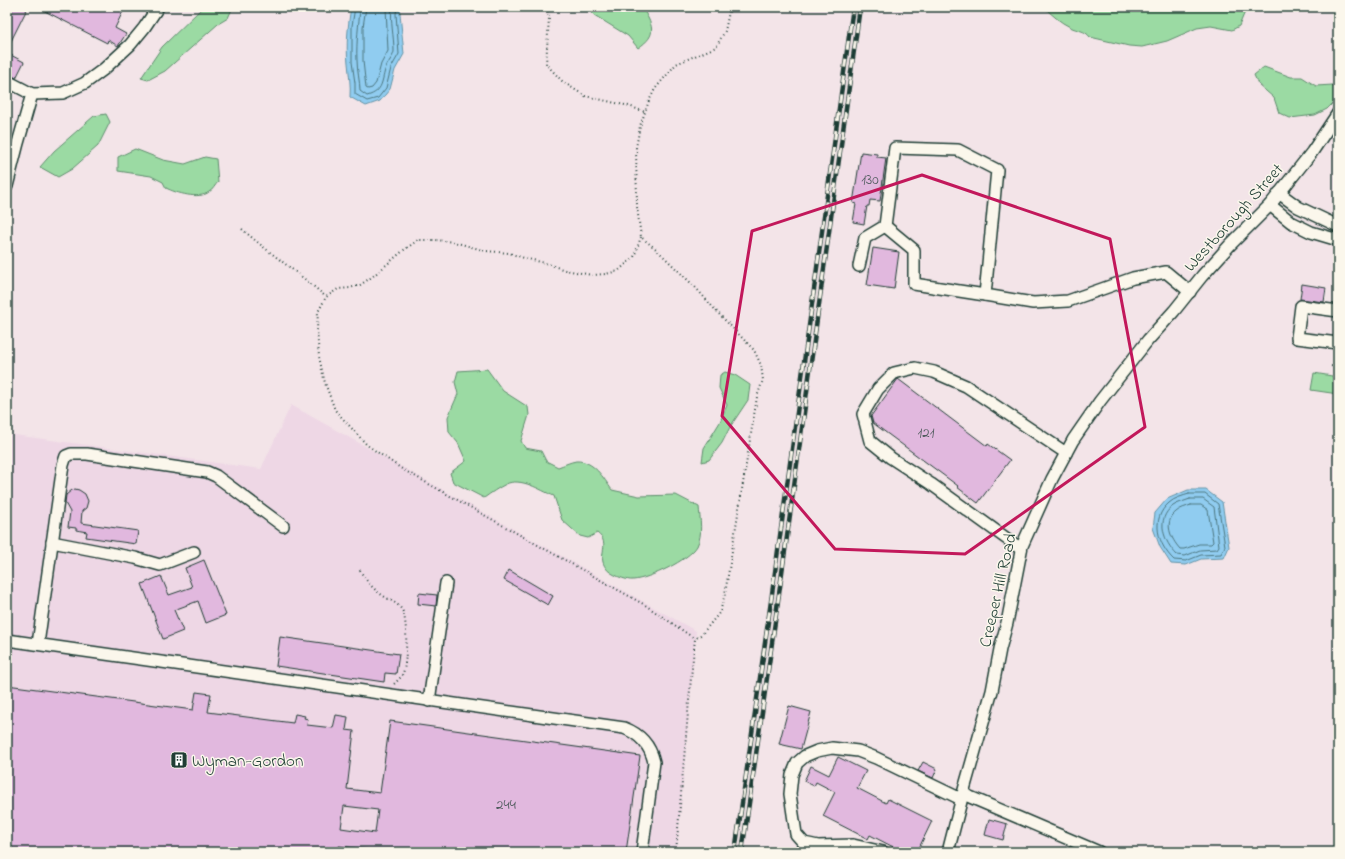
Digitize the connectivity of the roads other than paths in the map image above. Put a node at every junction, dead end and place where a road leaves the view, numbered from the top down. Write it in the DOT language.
graph roads {
  1 [pos="158,7"];
  2 [pos="7,81"];
  3 [pos="32,94"];
  4 [pos="1338,113"];
  5 [pos="7,186"];
  6 [pos="1279,193"];
  7 [pos="1270,204"];
  8 [pos="885,226"];
  9 [pos="1338,226"];
  10 [pos="1338,240"];
  11 [pos="859,266"];
  12 [pos="1190,292"];
  13 [pos="985,295"];
  14 [pos="1338,311"];
  15 [pos="1148,340"];
  16 [pos="1338,343"];
  17 [pos="1066,453"];
  18 [pos="283,526"];
  19 [pos="52,542"];
  20 [pos="1021,550"];
  21 [pos="194,552"];
  22 [pos="446,583"];
  23 [pos="7,640"];
  24 [pos="38,644"];
  25 [pos="429,701"];
  26 [pos="962,797"];
  27 [pos="642,852"];
  28 [pos="883,852"];
  29 [pos="948,852"];
  30 [pos="1099,852"];
  1 -- 3 [label="street"];
  2 -- 3 [label="street"];
  3 -- 5 [label="street"];
  4 -- 6 [label="street, Westborough Street"];
  6 -- 7 [label="street, Westborough Street"];
  6 -- 9 [label="street"];
  7 -- 10 [label="street"];
  7 -- 12 [label="street, Westborough Street"];
  8 -- 11 [label="street"];
  8 -- 13 [label="street"];
  8 -- 13 [label="street"];
  12 -- 13 [label="street"];
  12 -- 15 [label="street, Westborough Street"];
  14 -- 16 [label="street"];
  15 -- 17 [label="street, Creeper Hill Road"];
  17 -- 20 [label="street, Creeper Hill Road"];
  17 -- 20 [label="street"];
  18 -- 19 [label="street"];
  19 -- 21 [label="street"];
  19 -- 24 [label="street"];
  20 -- 26 [label="street, Creeper Hill Road"];
  22 -- 25 [label="street"];
  23 -- 24 [label="street"];
  24 -- 25 [label="street"];
  25 -- 27 [label="street"];
  26 -- 28 [label="street"];
  26 -- 29 [label="street, Creeper Hill Road"];
  26 -- 30 [label="street"];
}
